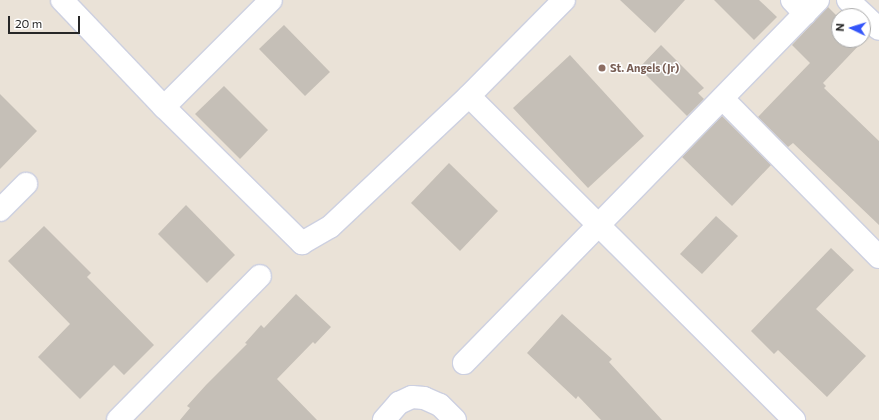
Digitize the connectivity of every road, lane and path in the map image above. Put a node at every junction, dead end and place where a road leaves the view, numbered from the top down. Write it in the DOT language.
graph roads {
  1 [pos="62,0"];
  2 [pos="271,0"];
  3 [pos="564,0"];
  4 [pos="848,0"];
  5 [pos="805,5"];
  6 [pos="879,29"];
  7 [pos="469,96"];
  8 [pos="723,99"];
  9 [pos="164,106"];
  10 [pos="26,184"];
  11 [pos="0,210"];
  12 [pos="598,225"];
  13 [pos="879,257"];
  14 [pos="260,276"];
  15 [pos="464,363"];
  16 [pos="118,420"];
  17 [pos="384,420"];
  18 [pos="455,420"];
  19 [pos="794,420"];
  1 -- 9 [label="street"];
  2 -- 9 [label="street"];
  3 -- 7 [label="street"];
  4 -- 6 [label="street"];
  5 -- 8 [label="street"];
  7 -- 9 [label="street"];
  7 -- 12 [label="street"];
  8 -- 12 [label="street"];
  8 -- 13 [label="street"];
  10 -- 11 [label="street"];
  12 -- 15 [label="street"];
  12 -- 19 [label="street"];
  14 -- 16 [label="street"];
  17 -- 18 [label="street"];
}
